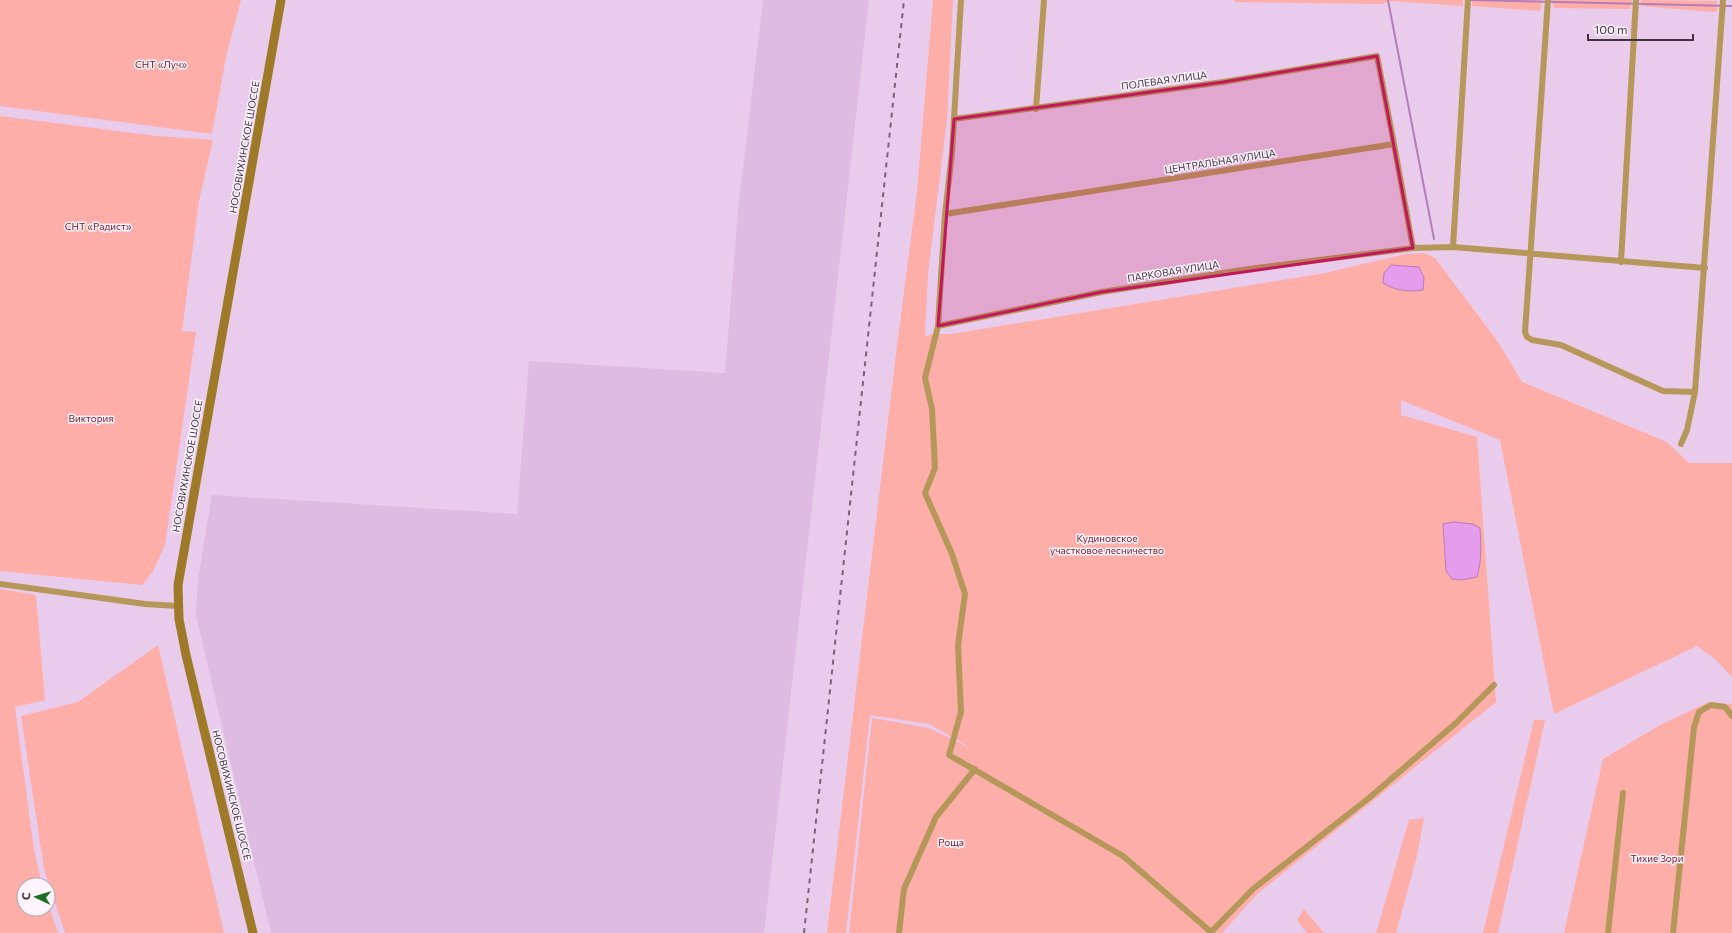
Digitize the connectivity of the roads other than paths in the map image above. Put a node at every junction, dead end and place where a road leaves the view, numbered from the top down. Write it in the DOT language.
graph roads {
  1 [pos="281,0"];
  2 [pos="961,0"];
  3 [pos="1044,0"];
  4 [pos="1468,0"];
  5 [pos="1548,0"];
  6 [pos="1636,0"];
  7 [pos="1723,0"];
  8 [pos="1036,109"];
  9 [pos="954,119"];
  10 [pos="1394,144"];
  11 [pos="945,214"];
  12 [pos="1453,247"];
  13 [pos="1413,248"];
  14 [pos="1531,255"];
  15 [pos="1621,262"];
  16 [pos="1705,268"];
  17 [pos="938,326"];
  18 [pos="1695,392"];
  19 [pos="1680,444"];
  20 [pos="0,584"];
  21 [pos="178,606"];
  22 [pos="1494,685"];
  23 [pos="1732,716"];
  24 [pos="975,769"];
  25 [pos="1623,793"];
  26 [pos="253,933"];
  27 [pos="899,933"];
  28 [pos="1211,933"];
  29 [pos="1608,933"];
  30 [pos="1673,933"];
  1 -- 21 [label="main road, НОСОВИХИНСКОЕ ШОССЕ"];
  2 -- 9 [label="street"];
  3 -- 8 [label="street"];
  4 -- 12 [label="street"];
  5 -- 14 [label="street"];
  6 -- 15 [label="street"];
  7 -- 16 [label="street"];
  8 -- 9 [label="street, ПОЛЕВАЯ УЛИЦА"];
  8 -- 10 [label="street, ПОЛЕВАЯ УЛИЦА"];
  9 -- 11 [label="street"];
  10 -- 11 [label="street, ЦЕНТРАЛЬНАЯ УЛИЦА"];
  10 -- 13 [label="street"];
  11 -- 17 [label="street"];
  12 -- 13 [label="street, ПАРКОВАЯ УЛИЦА"];
  12 -- 14 [label="street, ПАРКОВАЯ УЛИЦА"];
  13 -- 17 [label="street, ПАРКОВАЯ УЛИЦА"];
  14 -- 15 [label="street, ПАРКОВАЯ УЛИЦА"];
  14 -- 18 [label="street"];
  15 -- 16 [label="street, ПАРКОВАЯ УЛИЦА"];
  16 -- 18 [label="street"];
  17 -- 24 [label="street"];
  18 -- 19 [label="street"];
  20 -- 21 [label="street"];
  21 -- 26 [label="main road, НОСОВИХИНСКОЕ ШОССЕ"];
  22 -- 28 [label="street"];
  23 -- 30 [label="street"];
  24 -- 27 [label="street"];
  24 -- 28 [label="street"];
  25 -- 29 [label="street"];
}
